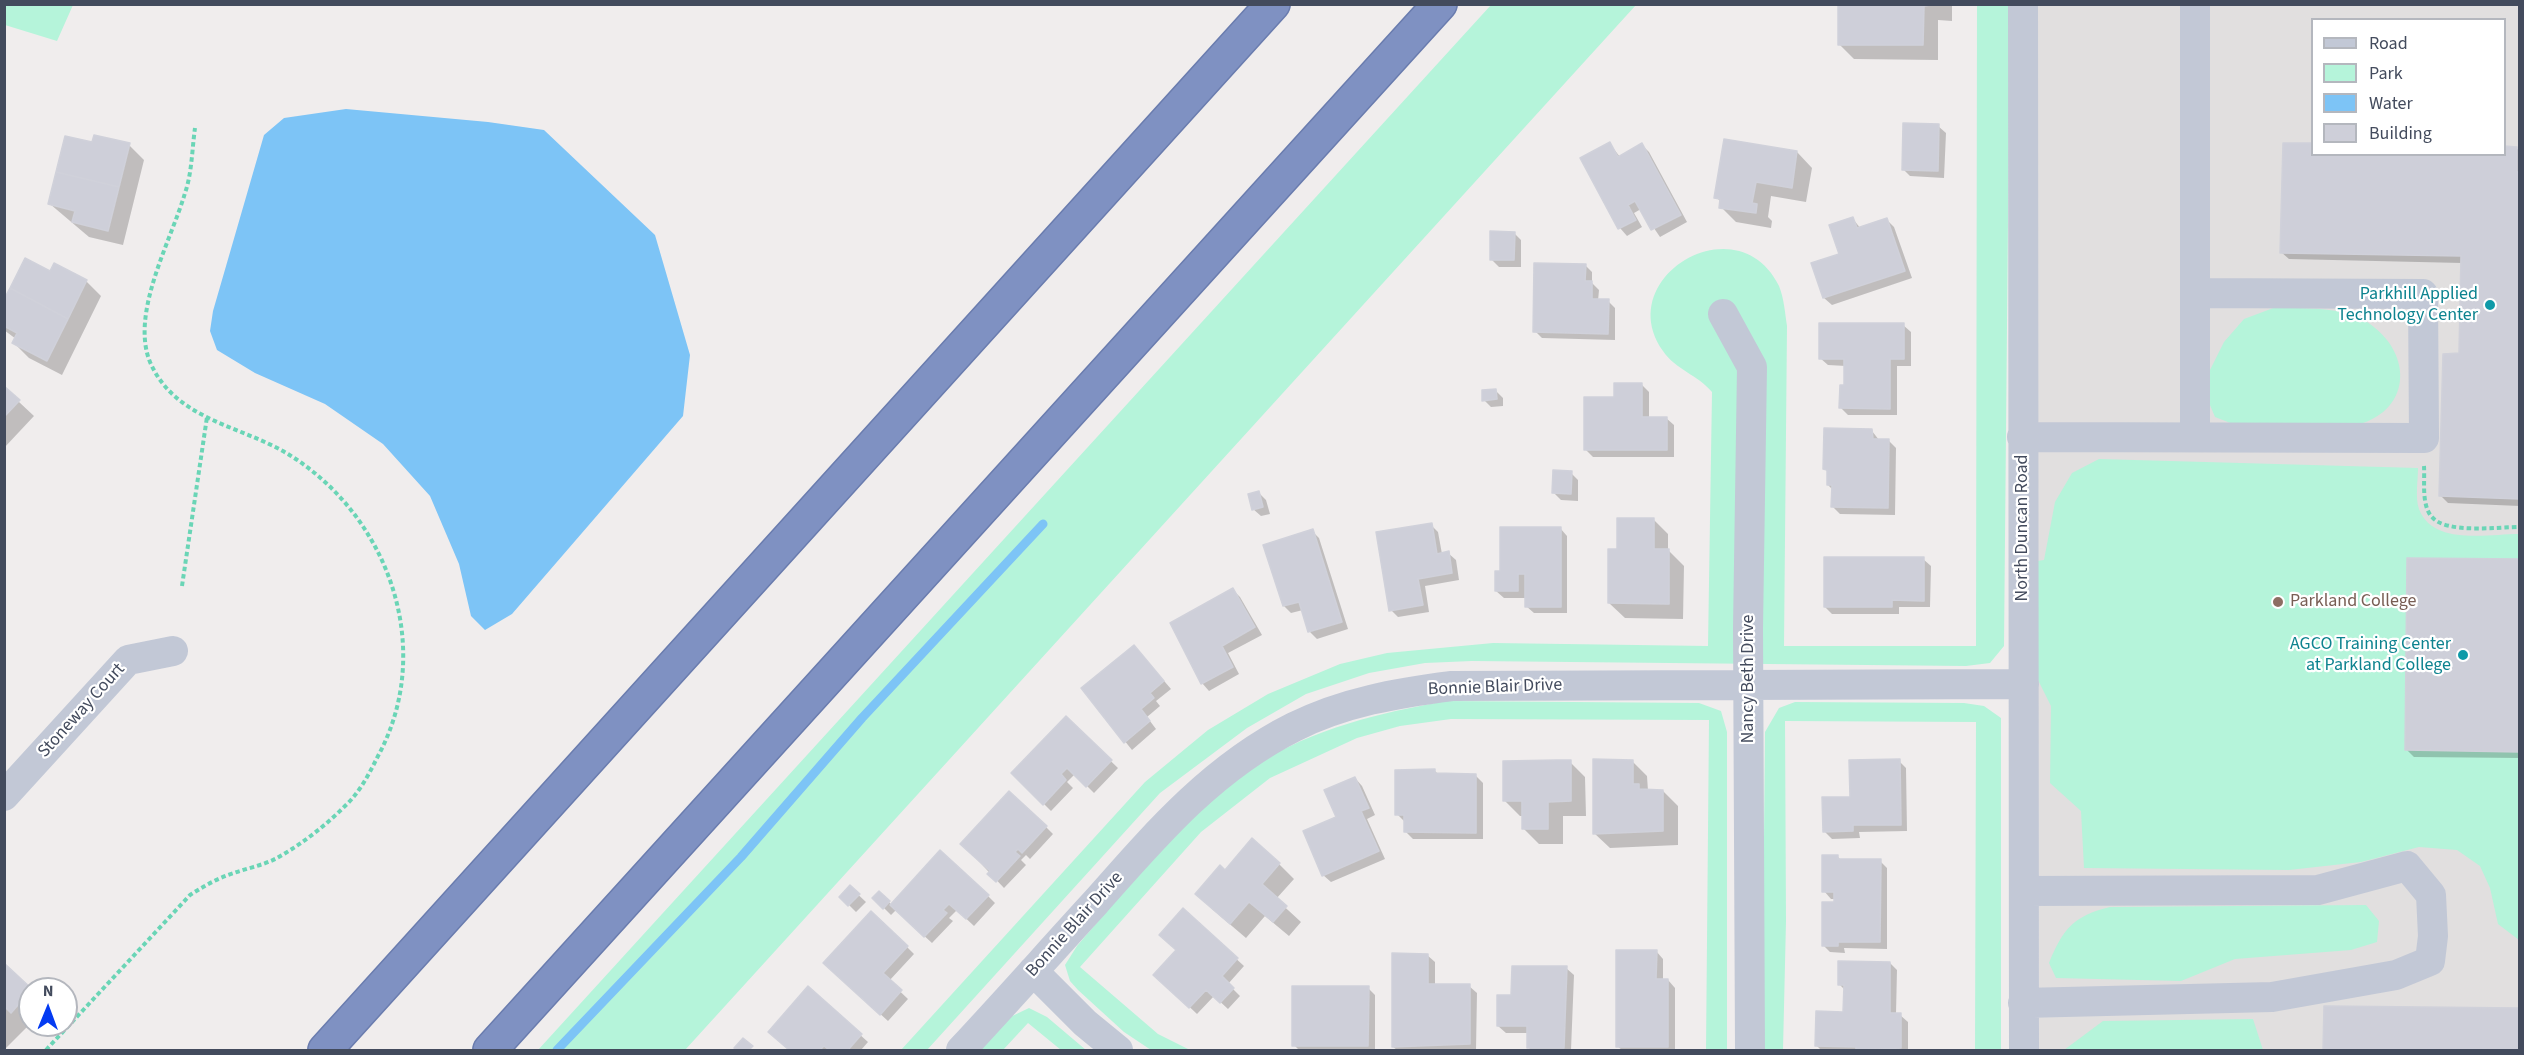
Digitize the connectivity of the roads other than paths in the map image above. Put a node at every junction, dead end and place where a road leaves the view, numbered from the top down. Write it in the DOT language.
graph roads {
  1 [pos="1273,4"];
  2 [pos="1440,4"];
  3 [pos="2023,4"];
  4 [pos="2195,4"];
  5 [pos="2195,293"];
  6 [pos="1723,314"];
  7 [pos="2195,436"];
  8 [pos="2022,437"];
  9 [pos="173,651"];
  10 [pos="2024,684"];
  11 [pos="1748,686"];
  12 [pos="4,796"];
  13 [pos="2024,891"];
  14 [pos="1033,971"];
  15 [pos="2023,1003"];
  16 [pos="325,1050"];
  17 [pos="490,1050"];
  18 [pos="961,1050"];
  19 [pos="1118,1050"];
  20 [pos="1750,1050"];
  21 [pos="2024,1050"];
  1 -- 16 [label="highway"];
  2 -- 17 [label="highway"];
  3 -- 8 [label="street, North Duncan Road"];
  4 -- 5 [label="street"];
  5 -- 7 [label="street"];
  5 -- 7 [label="street"];
  6 -- 11 [label="street, Nancy Beth Drive"];
  7 -- 8 [label="street"];
  8 -- 10 [label="street, North Duncan Road"];
  9 -- 12 [label="street, Stoneway Court"];
  10 -- 11 [label="street, Bonnie Blair Drive"];
  10 -- 13 [label="street, North Duncan Road"];
  11 -- 14 [label="street, Bonnie Blair Drive"];
  11 -- 20 [label="street, Nancy Beth Drive"];
  13 -- 15 [label="street, North Duncan Road"];
  13 -- 15 [label="street"];
  14 -- 18 [label="street, Bonnie Blair Drive"];
  14 -- 19 [label="street"];
  15 -- 21 [label="street, North Duncan Road"];
}
